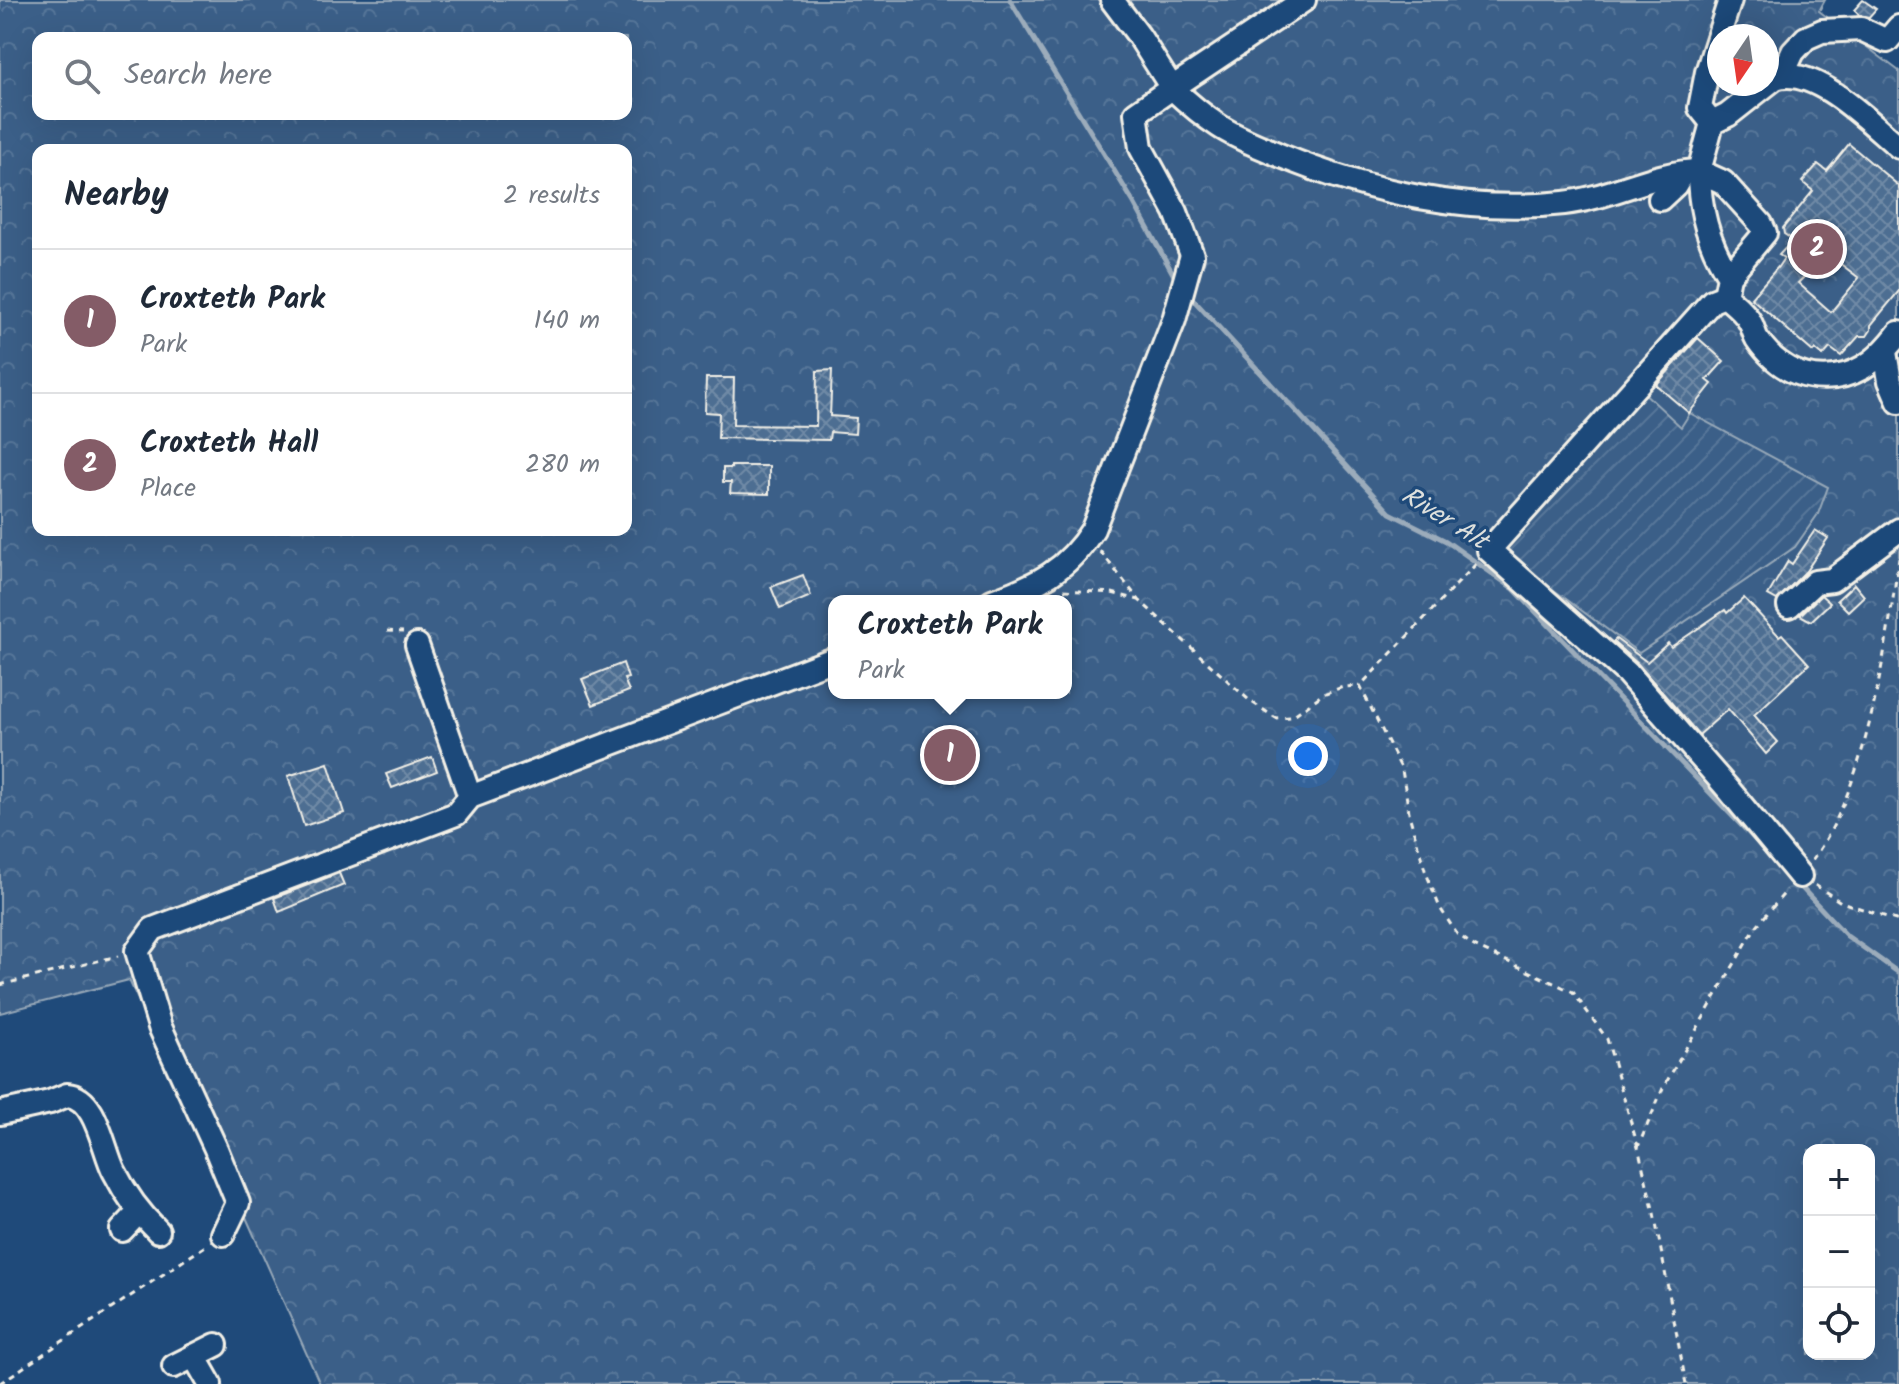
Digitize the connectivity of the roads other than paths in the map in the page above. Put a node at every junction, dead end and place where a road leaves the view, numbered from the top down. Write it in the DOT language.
graph roads {
  1 [pos="1112,0"];
  2 [pos="1304,0"];
  3 [pos="1730,0"];
  4 [pos="1899,27"];
  5 [pos="1782,76"];
  6 [pos="1172,88"];
  7 [pos="1712,123"];
  8 [pos="1899,147"];
  9 [pos="1690,173"];
  10 [pos="1660,199"];
  11 [pos="1727,286"];
  12 [pos="1899,333"];
  13 [pos="1885,352"];
  14 [pos="1899,402"];
  15 [pos="1899,530"];
  16 [pos="1009,595"];
  17 [pos="1789,606"];
  18 [pos="417,645"];
  19 [pos="828,661"];
  20 [pos="470,797"];
  21 [pos="1800,876"];
  22 [pos="0,1113"];
  23 [pos="139,1212"];
  24 [pos="122,1230"];
  25 [pos="158,1231"];
  26 [pos="223,1234"];
  27 [pos="216,1345"];
  28 [pos="194,1356"];
  29 [pos="174,1366"];
  30 [pos="210,1384"];
  1 -- 6 [label="street"];
  2 -- 6 [label="street"];
  3 -- 7 [label="street"];
  4 -- 5 [label="street"];
  5 -- 7 [label="street"];
  5 -- 8 [label="street"];
  6 -- 9 [label="street"];
  6 -- 16 [label="street"];
  7 -- 9 [label="street"];
  9 -- 10 [label="street"];
  9 -- 11 [label="street"];
  9 -- 11 [label="street"];
  11 -- 13 [label="street"];
  11 -- 21 [label="street"];
  12 -- 13 [label="street"];
  13 -- 14 [label="street"];
  15 -- 17 [label="street"];
  18 -- 20 [label="street"];
  19 -- 20 [label="street"];
  20 -- 26 [label="street"];
  22 -- 23 [label="street"];
  23 -- 24 [label="street"];
  23 -- 25 [label="street"];
  27 -- 28 [label="street"];
  28 -- 29 [label="street"];
  28 -- 30 [label="street"];
}
